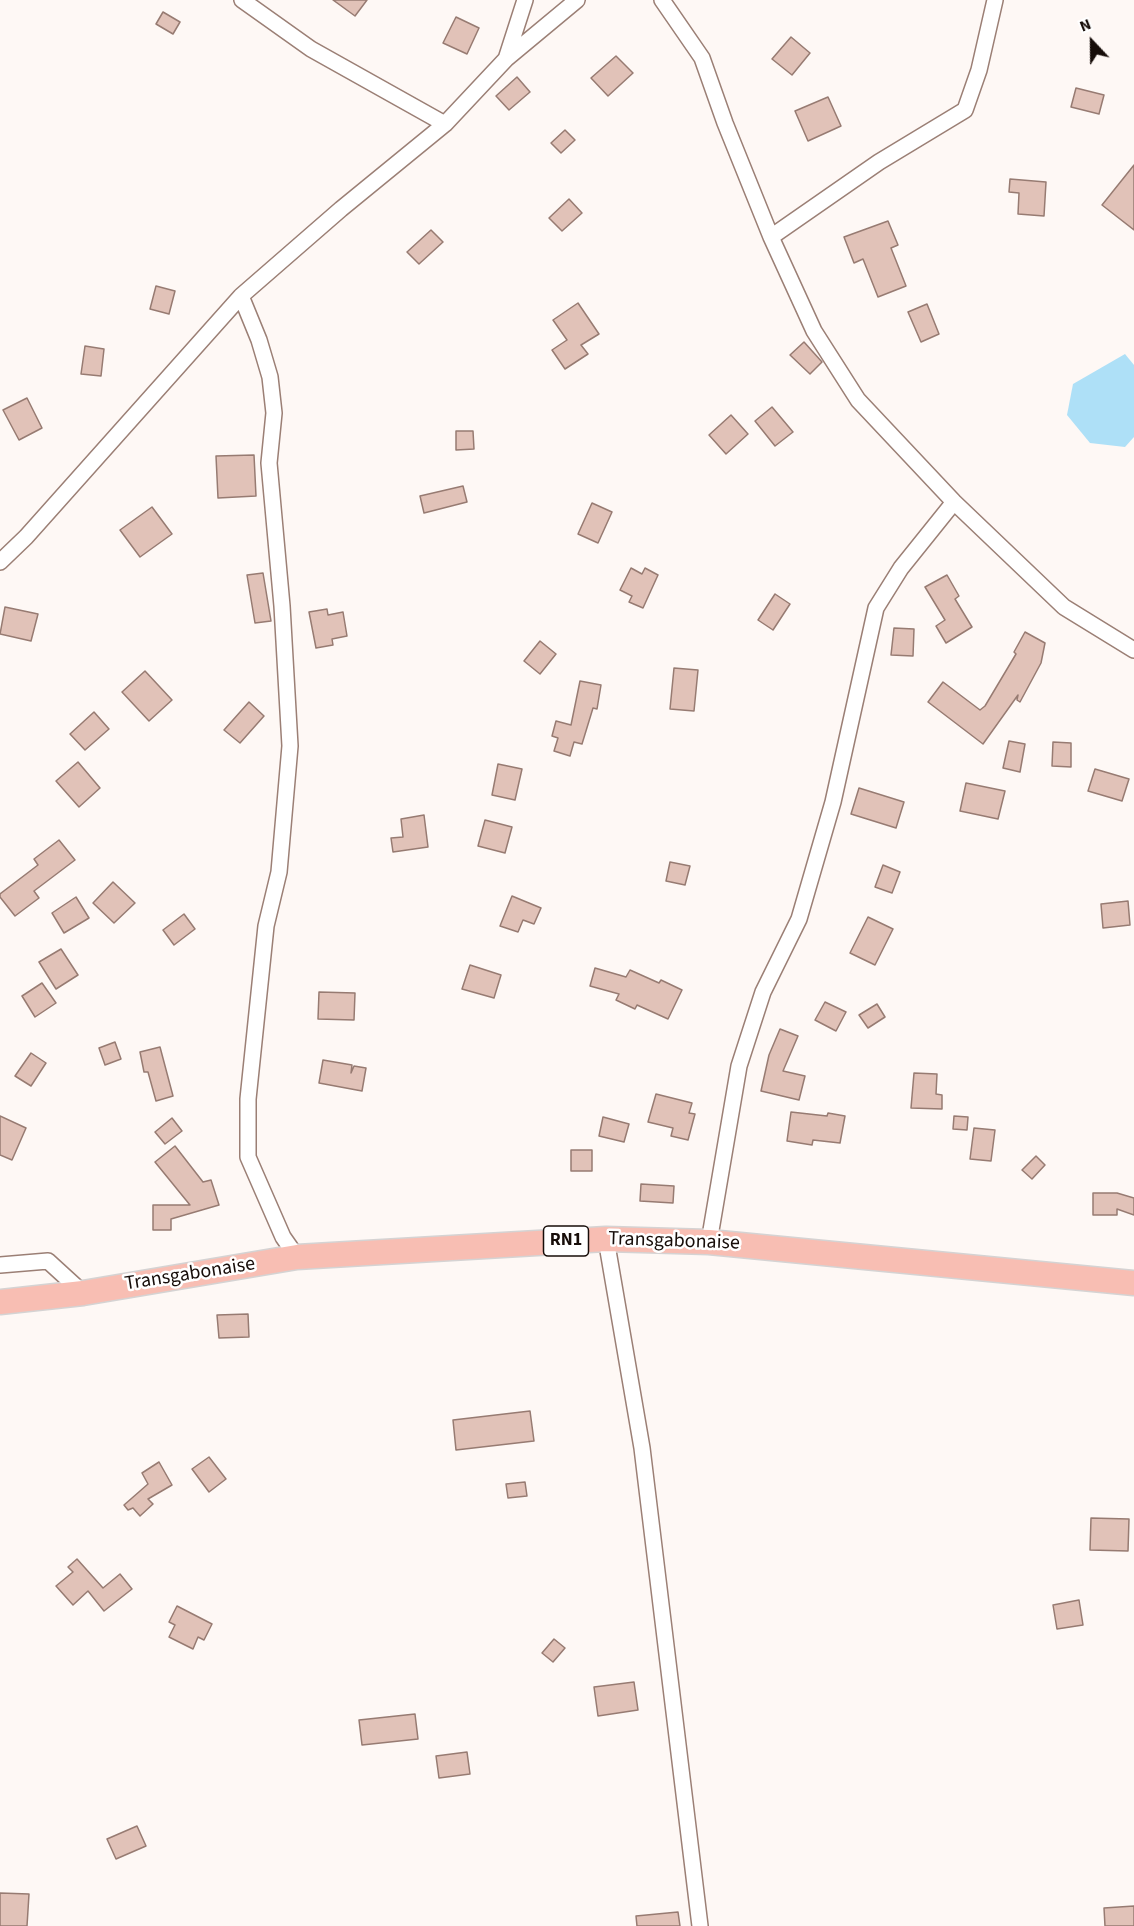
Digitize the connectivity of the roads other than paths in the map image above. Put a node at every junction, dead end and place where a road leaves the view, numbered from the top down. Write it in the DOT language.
graph roads {
  1 [pos="242,0"];
  2 [pos="525,0"];
  3 [pos="577,0"];
  4 [pos="662,0"];
  5 [pos="995,0"];
  6 [pos="506,58"];
  7 [pos="445,124"];
  8 [pos="771,237"];
  9 [pos="241,296"];
  10 [pos="954,502"];
  11 [pos="0,562"];
  12 [pos="1134,650"];
  13 [pos="606,1239"];
  14 [pos="709,1242"];
  15 [pos="297,1257"];
  16 [pos="0,1265"];
  17 [pos="1134,1283"];
  18 [pos="83,1293"];
  19 [pos="0,1302"];
  20 [pos="700,1926"];
  1 -- 7 [label="street"];
  2 -- 6 [label="street"];
  3 -- 6 [label="street"];
  4 -- 8 [label="street"];
  5 -- 8 [label="street"];
  6 -- 7 [label="street"];
  7 -- 9 [label="street"];
  8 -- 10 [label="street"];
  9 -- 11 [label="street"];
  9 -- 15 [label="street"];
  10 -- 12 [label="street"];
  10 -- 14 [label="street"];
  13 -- 14 [label="highway, Transgabonaise / RN1"];
  13 -- 15 [label="highway, Transgabonaise / RN1"];
  13 -- 20 [label="street"];
  14 -- 17 [label="highway, Transgabonaise / RN1"];
  15 -- 18 [label="highway, Transgabonaise / RN1"];
  16 -- 18 [label="street"];
  18 -- 19 [label="highway, Transgabonaise / RN1"];
}
